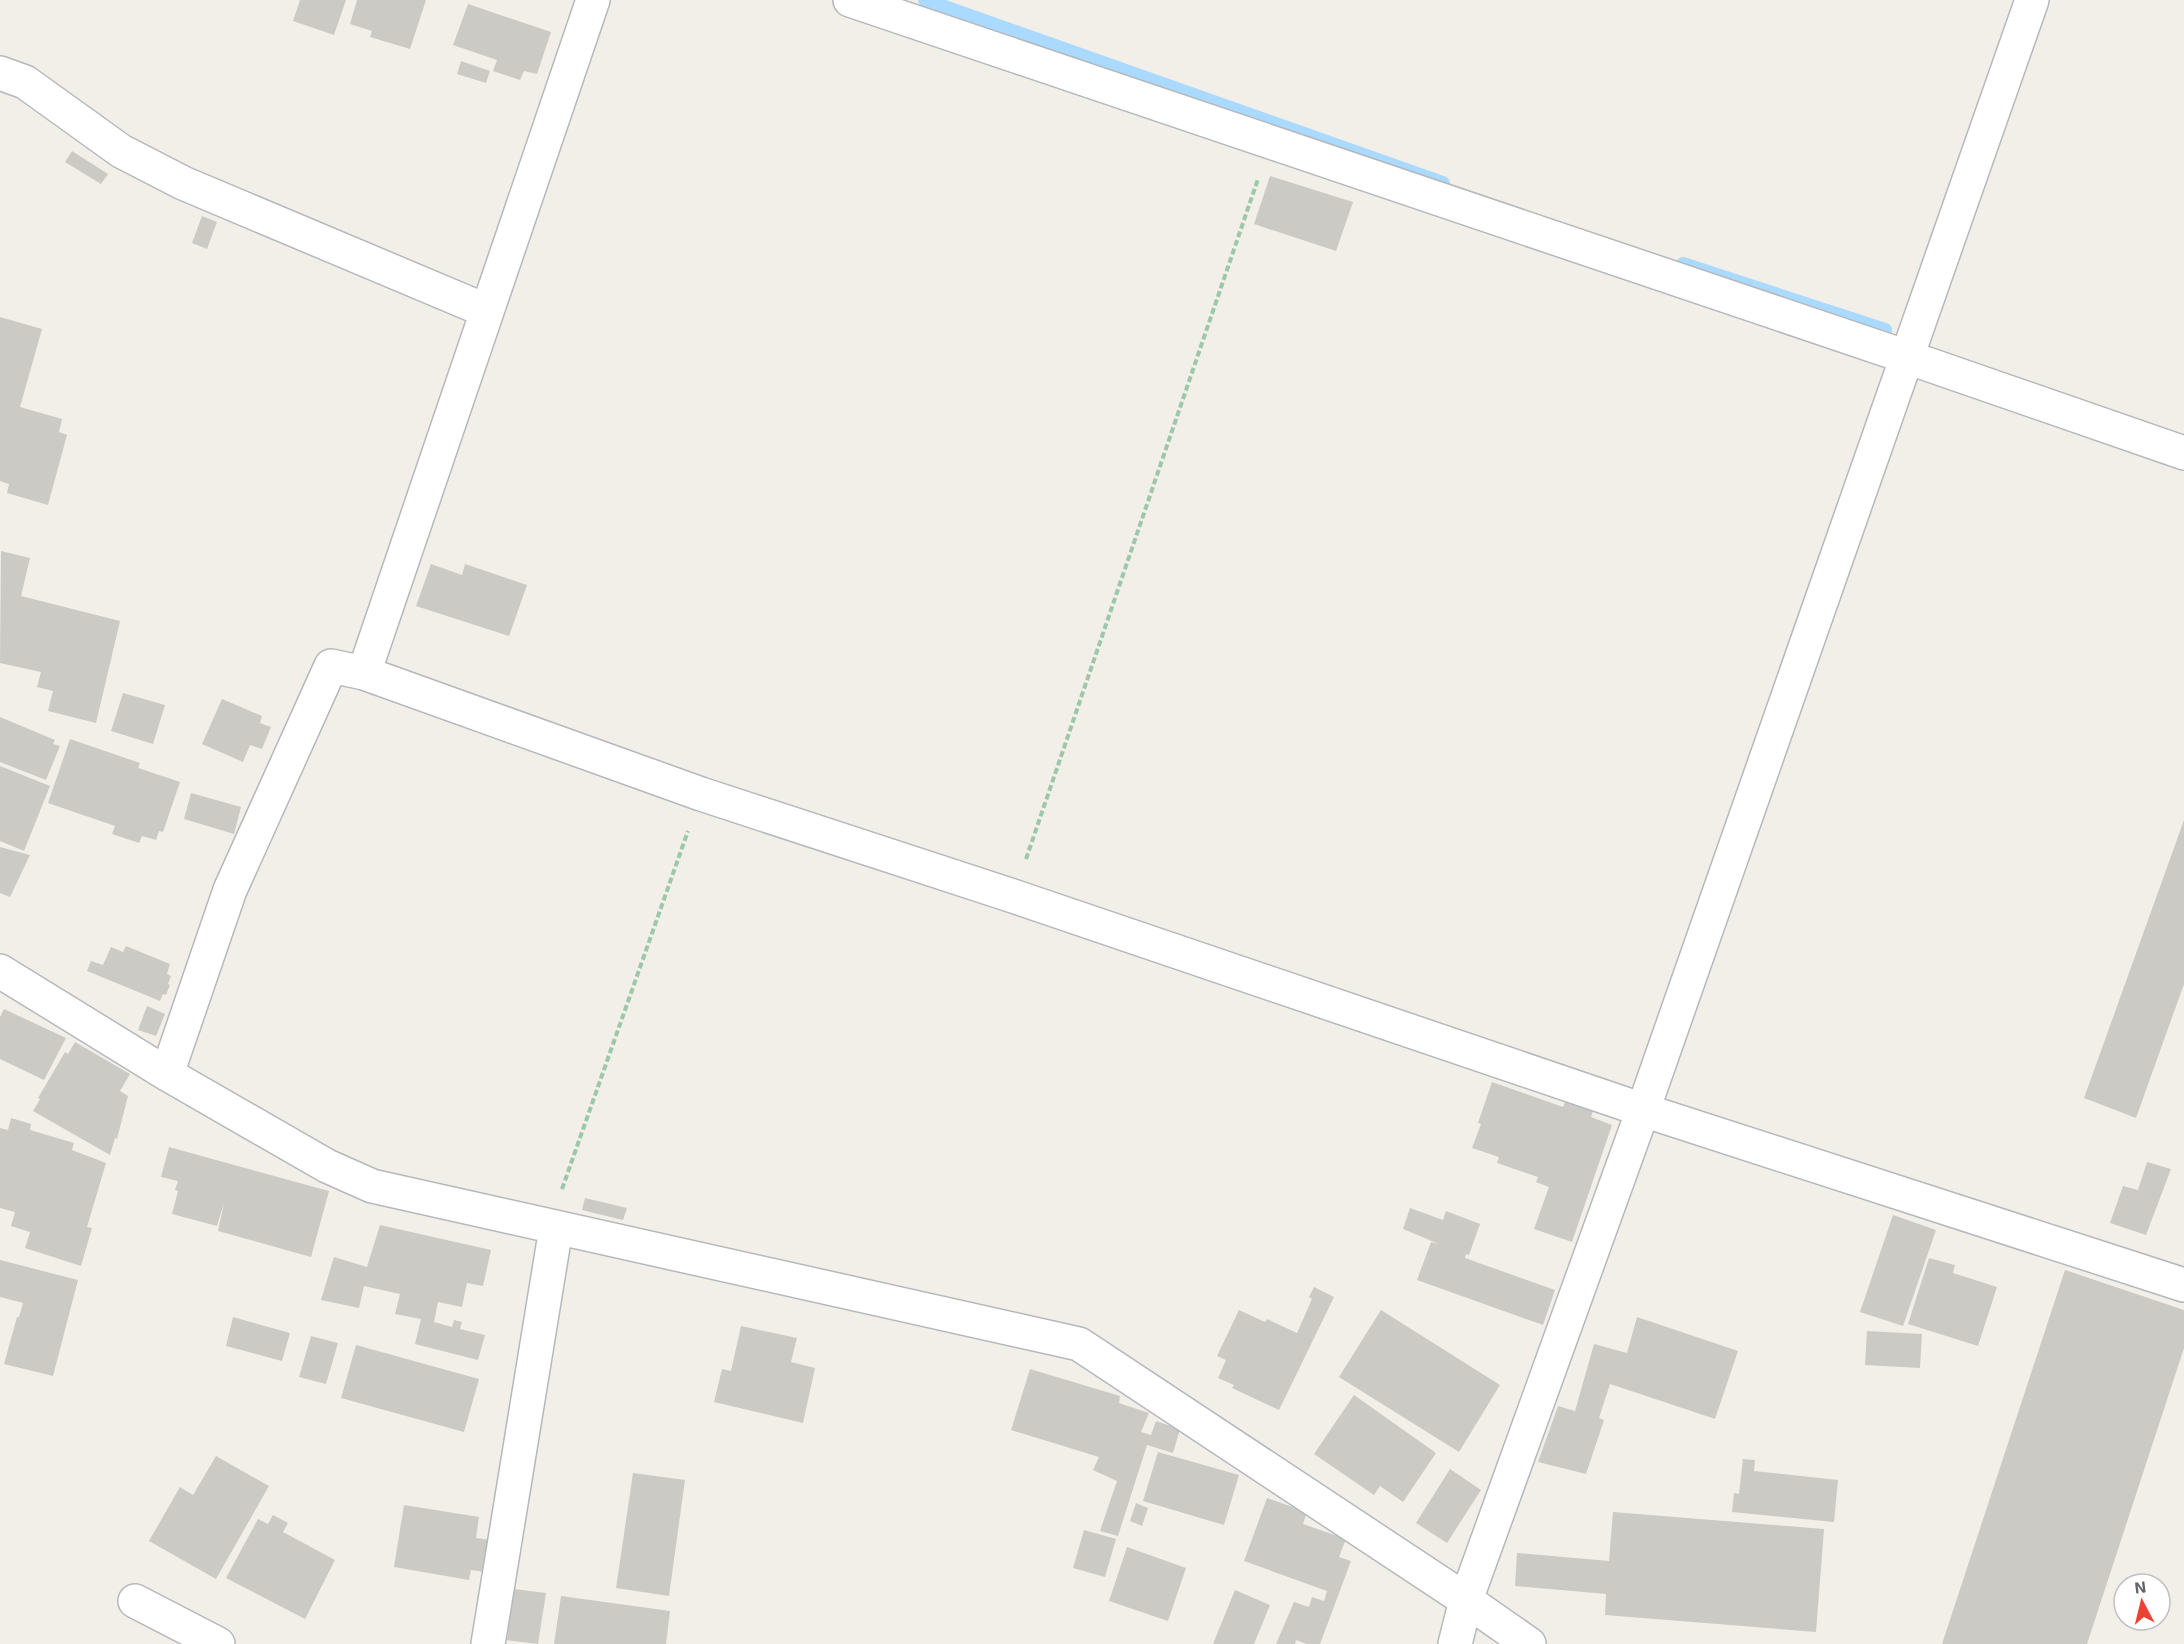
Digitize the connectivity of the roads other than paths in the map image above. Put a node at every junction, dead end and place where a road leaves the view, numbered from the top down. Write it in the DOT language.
graph roads {
  1 [pos="593,0"];
  2 [pos="850,0"];
  3 [pos="2032,0"];
  4 [pos="0,73"];
  5 [pos="487,311"];
  6 [pos="1907,357"];
  7 [pos="2184,453"];
  8 [pos="364,673"];
  9 [pos="0,971"];
  10 [pos="167,1074"];
  11 [pos="1643,1110"];
  12 [pos="556,1228"];
  13 [pos="2184,1285"];
  14 [pos="1466,1600"];
  15 [pos="135,1601"];
  16 [pos="218,1644"];
  17 [pos="488,1644"];
  18 [pos="1455,1644"];
  19 [pos="1529,1644"];
  1 -- 5 [label="street"];
  2 -- 6 [label="street"];
  3 -- 6 [label="street"];
  4 -- 5 [label="street"];
  5 -- 8 [label="street"];
  6 -- 7 [label="street"];
  6 -- 11 [label="street"];
  8 -- 10 [label="street"];
  8 -- 11 [label="street"];
  9 -- 10 [label="street"];
  10 -- 12 [label="street"];
  11 -- 13 [label="street"];
  11 -- 14 [label="street"];
  12 -- 14 [label="street"];
  12 -- 17 [label="street"];
  14 -- 18 [label="street"];
  14 -- 19 [label="street"];
  15 -- 16 [label="street"];
}
